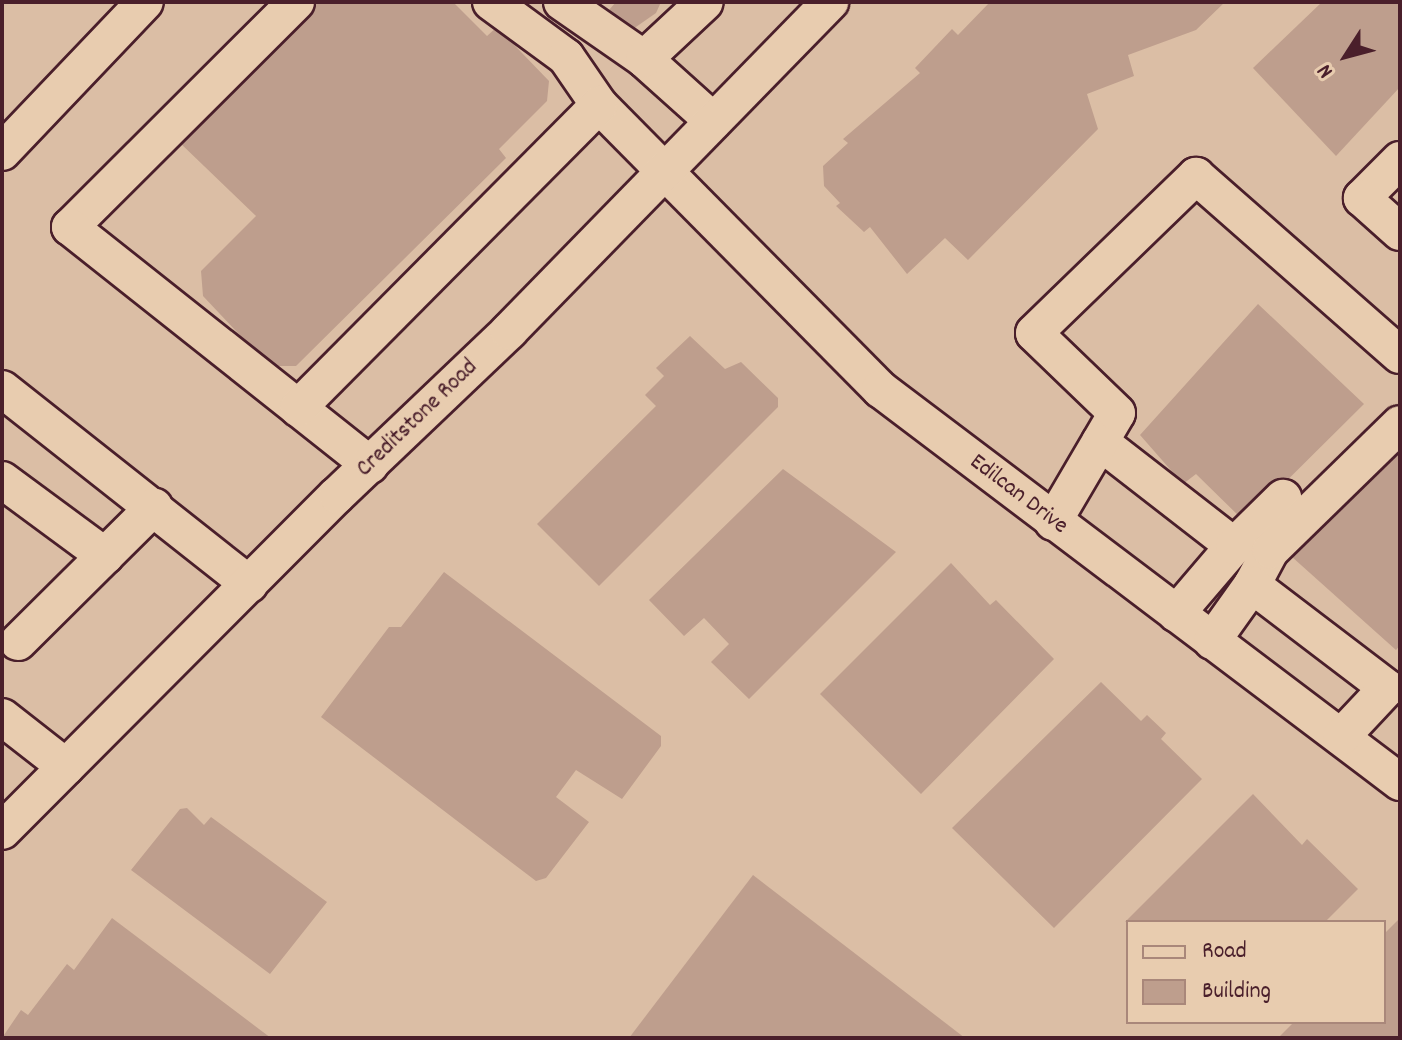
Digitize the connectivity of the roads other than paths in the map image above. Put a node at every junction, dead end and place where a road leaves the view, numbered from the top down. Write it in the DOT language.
graph roads {
  1 [pos="145,2"];
  2 [pos="296,2"];
  3 [pos="491,2"];
  4 [pos="562,2"];
  5 [pos="705,2"];
  6 [pos="830,2"];
  7 [pos="644,59"];
  8 [pos="599,105"];
  9 [pos="713,121"];
  10 [pos="2,152"];
  11 [pos="1400,160"];
  12 [pos="667,173"];
  13 [pos="1400,232"];
  14 [pos="1400,355"];
  15 [pos="2,389"];
  16 [pos="298,408"];
  17 [pos="1400,424"];
  18 [pos="1100,442"];
  19 [pos="370,465"];
  20 [pos="2,480"];
  21 [pos="1283,498"];
  22 [pos="154,507"];
  23 [pos="1053,522"];
  24 [pos="1234,546"];
  25 [pos="105,556"];
  26 [pos="249,584"];
  27 [pos="1252,585"];
  28 [pos="1176,614"];
  29 [pos="1212,641"];
  30 [pos="7,644"];
  31 [pos="1396,687"];
  32 [pos="2,717"];
  33 [pos="1341,737"];
  34 [pos="66,767"];
  35 [pos="1400,782"];
  36 [pos="2,831"];
  1 -- 10 [label="street"];
  2 -- 16 [label="street"];
  3 -- 8 [label="street, Edilcan Drive"];
  4 -- 7 [label="street"];
  5 -- 7 [label="street"];
  6 -- 9 [label="street, Creditstone Road"];
  7 -- 9 [label="street"];
  8 -- 12 [label="street, Edilcan Drive"];
  8 -- 16 [label="street"];
  9 -- 12 [label="street, Creditstone Road"];
  11 -- 13 [label="street"];
  12 -- 19 [label="street, Creditstone Road"];
  12 -- 23 [label="street, Edilcan Drive"];
  14 -- 18 [label="street"];
  15 -- 22 [label="street"];
  16 -- 19 [label="street"];
  17 -- 27 [label="street"];
  18 -- 23 [label="street"];
  18 -- 24 [label="street"];
  19 -- 26 [label="street, Creditstone Road"];
  20 -- 25 [label="street"];
  21 -- 24 [label="street"];
  22 -- 25 [label="street"];
  22 -- 26 [label="street"];
  23 -- 28 [label="street, Edilcan Drive"];
  24 -- 28 [label="street"];
  25 -- 30 [label="street"];
  26 -- 34 [label="street, Creditstone Road"];
  27 -- 29 [label="street"];
  27 -- 31 [label="street"];
  28 -- 29 [label="street, Edilcan Drive"];
  29 -- 33 [label="street, Edilcan Drive"];
  31 -- 33 [label="street"];
  32 -- 34 [label="street"];
  33 -- 35 [label="street, Edilcan Drive"];
  34 -- 36 [label="street, Creditstone Road"];
}
